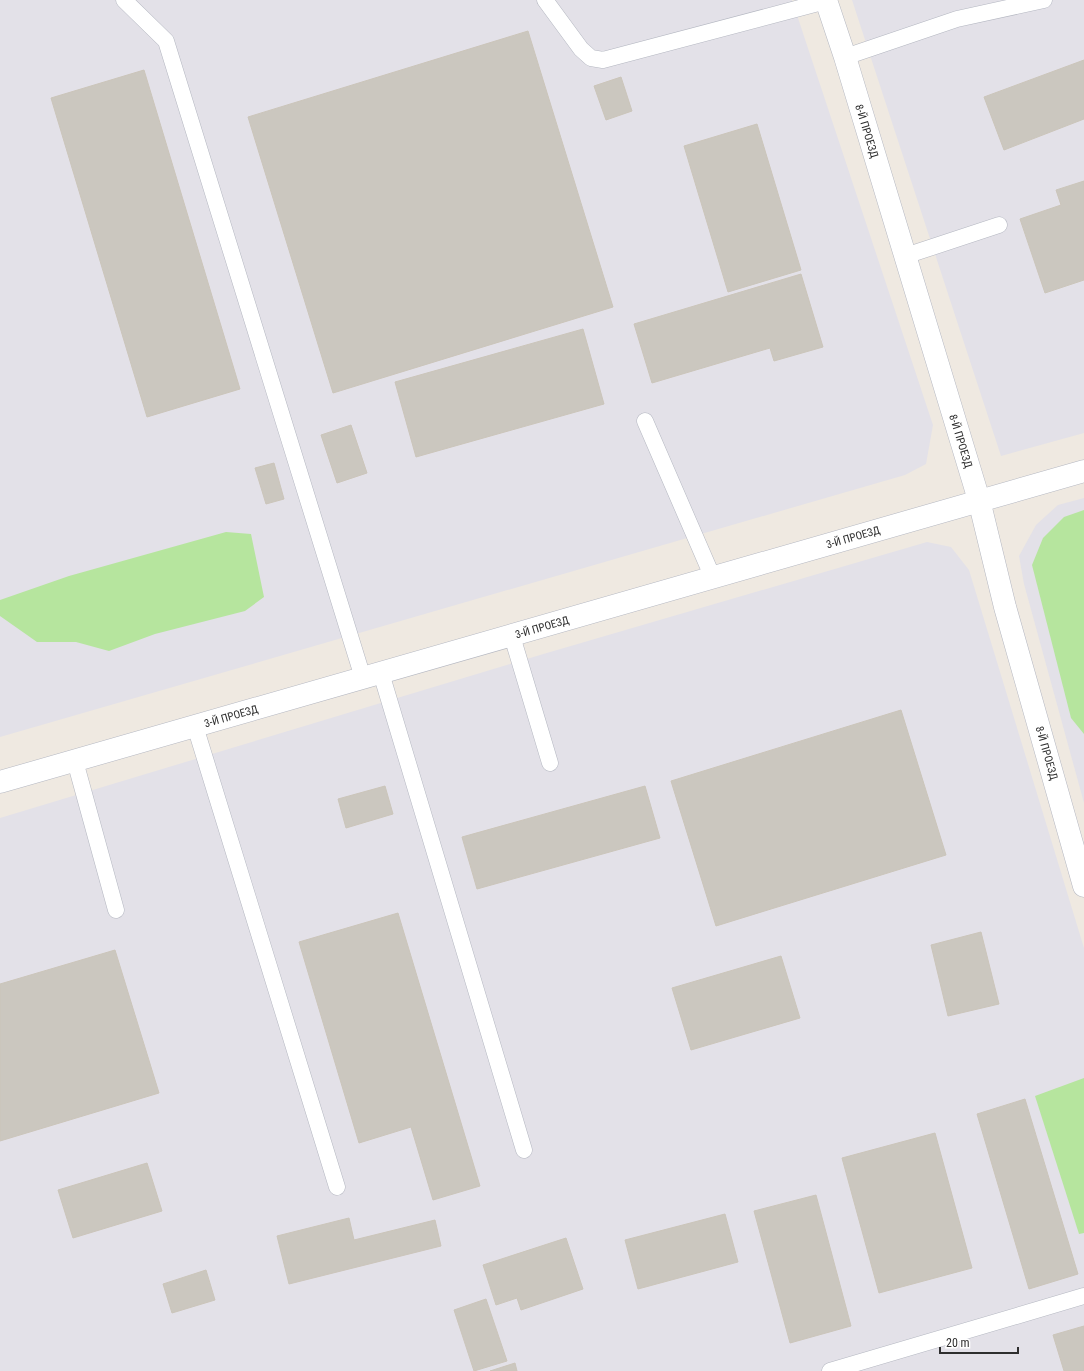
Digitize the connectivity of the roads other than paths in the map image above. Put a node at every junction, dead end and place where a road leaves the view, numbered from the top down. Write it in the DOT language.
graph roads {
  1 [pos="124,0"];
  2 [pos="546,0"];
  3 [pos="1044,0"];
  4 [pos="826,1"];
  5 [pos="845,57"];
  6 [pos="999,225"];
  7 [pos="905,256"];
  8 [pos="645,421"];
  9 [pos="1084,470"];
  10 [pos="979,500"];
  11 [pos="713,578"];
  12 [pos="512,636"];
  13 [pos="372,676"];
  14 [pos="195,726"];
  15 [pos="75,761"];
  16 [pos="550,763"];
  17 [pos="0,782"];
  18 [pos="1084,886"];
  19 [pos="116,910"];
  20 [pos="524,1150"];
  21 [pos="337,1187"];
  22 [pos="1084,1296"];
  23 [pos="830,1371"];
  1 -- 13 [label="lane"];
  2 -- 4 [label="lane"];
  3 -- 5 [label="lane"];
  4 -- 5 [label="street, 8-Й ПРОЕЗД"];
  5 -- 7 [label="street, 8-Й ПРОЕЗД"];
  6 -- 7 [label="lane"];
  7 -- 10 [label="street, 8-Й ПРОЕЗД"];
  8 -- 11 [label="lane"];
  9 -- 10 [label="street, 3-Й ПРОЕЗД"];
  10 -- 11 [label="street, 3-Й ПРОЕЗД"];
  10 -- 18 [label="street, 8-Й ПРОЕЗД"];
  11 -- 12 [label="street, 3-Й ПРОЕЗД"];
  12 -- 13 [label="street, 3-Й ПРОЕЗД"];
  12 -- 16 [label="lane"];
  13 -- 14 [label="street, 3-Й ПРОЕЗД"];
  13 -- 20 [label="lane"];
  14 -- 15 [label="street, 3-Й ПРОЕЗД"];
  14 -- 21 [label="lane"];
  15 -- 17 [label="street, 3-Й ПРОЕЗД"];
  15 -- 19 [label="lane"];
  22 -- 23 [label="lane"];
}
